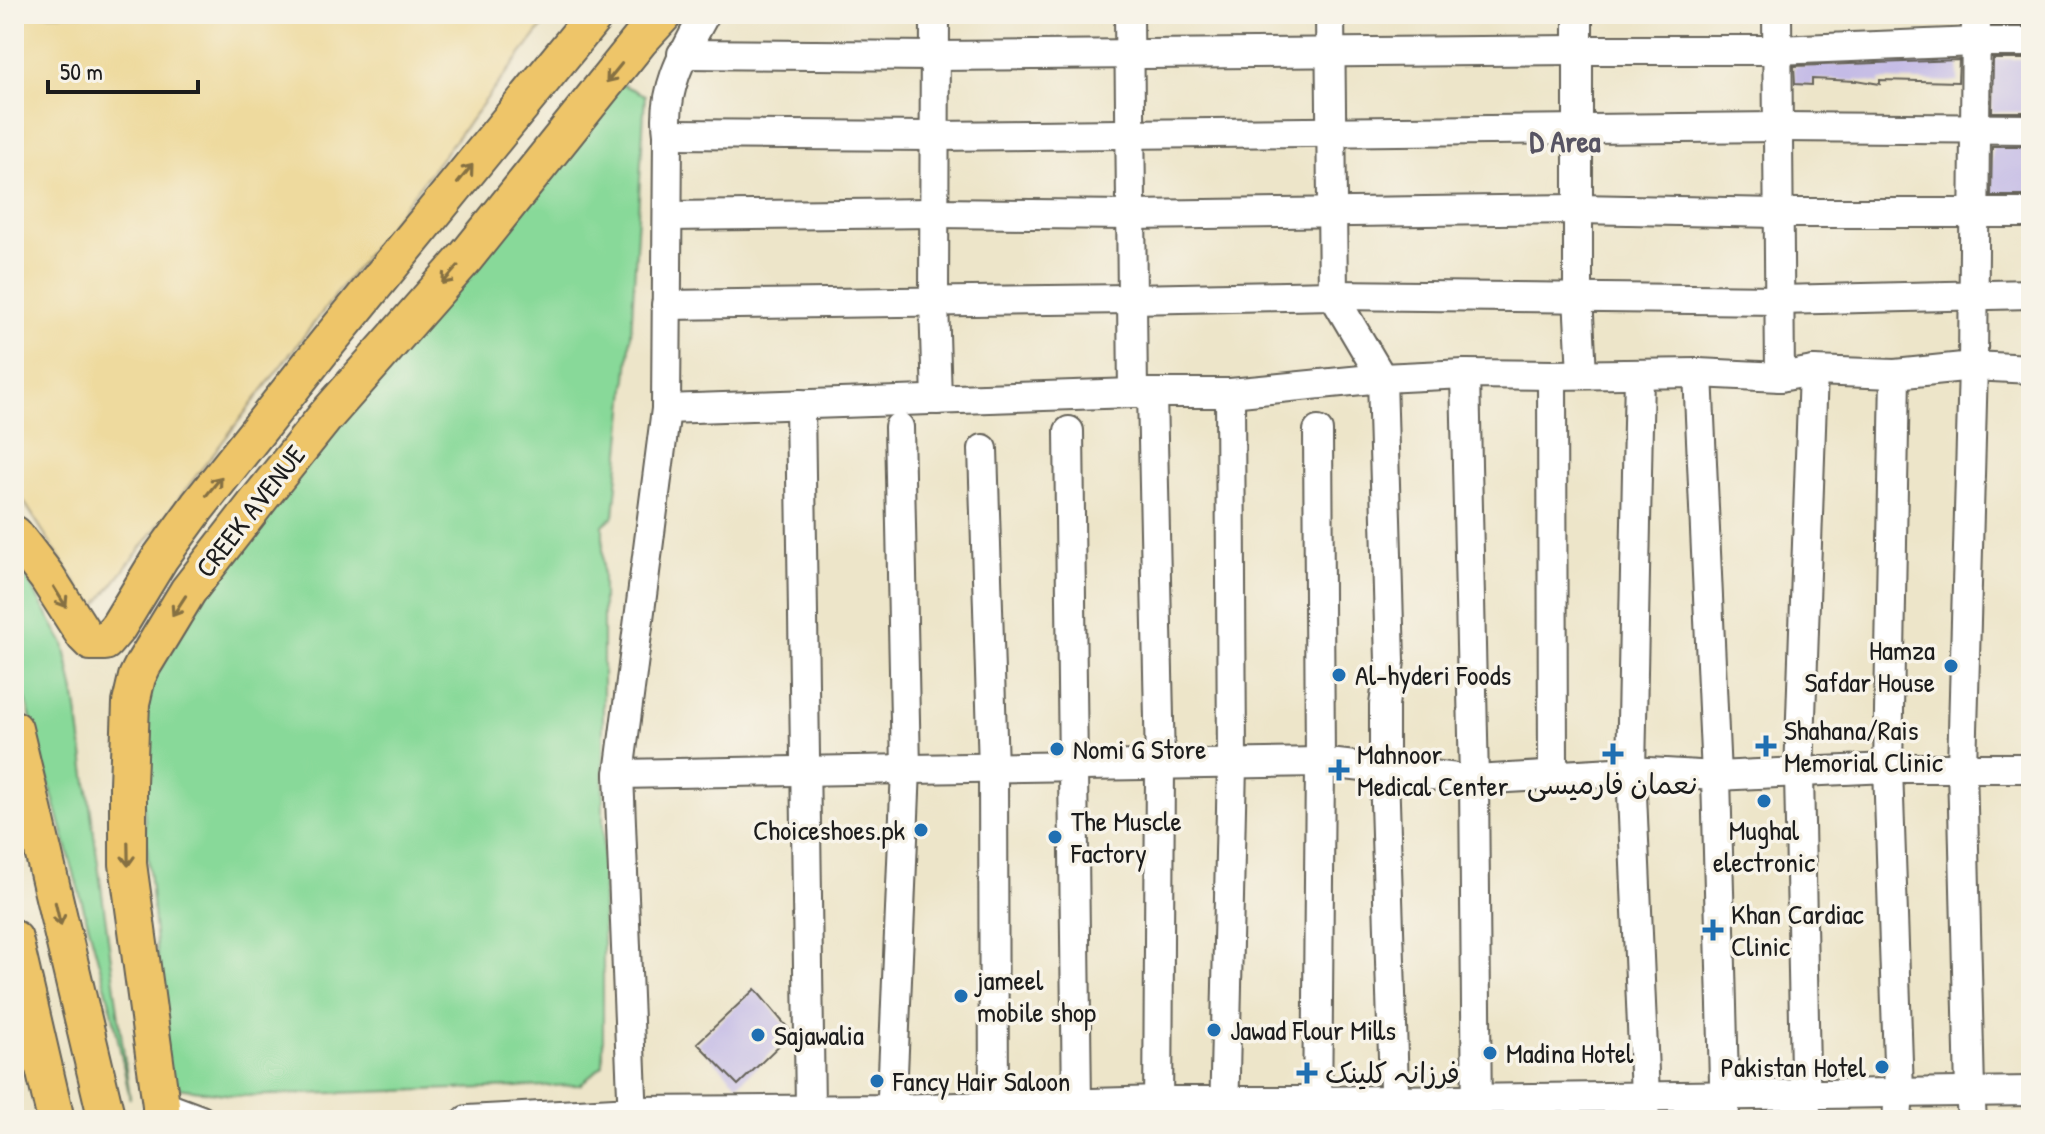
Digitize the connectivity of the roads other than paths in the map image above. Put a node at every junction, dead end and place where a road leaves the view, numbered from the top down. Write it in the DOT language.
graph roads {
  1 [pos="596,14"];
  2 [pos="664,14"];
  3 [pos="705,14"];
  4 [pos="935,14"];
  5 [pos="1129,14"];
  6 [pos="1330,14"];
  7 [pos="1578,14"];
  8 [pos="1777,14"];
  9 [pos="1976,28"];
  10 [pos="2031,42"];
  11 [pos="1578,50"];
  12 [pos="1777,50"];
  13 [pos="1331,53"];
  14 [pos="682,54"];
  15 [pos="1129,54"];
  16 [pos="934,56"];
  17 [pos="1778,127"];
  18 [pos="1975,128"];
  19 [pos="2031,129"];
  20 [pos="1578,131"];
  21 [pos="1331,132"];
  22 [pos="668,134"];
  23 [pos="1130,135"];
  24 [pos="934,136"];
  25 [pos="1578,209"];
  26 [pos="1974,212"];
  27 [pos="934,213"];
  28 [pos="1332,213"];
  29 [pos="1779,213"];
  30 [pos="2031,213"];
  31 [pos="1131,215"];
  32 [pos="668,216"];
  33 [pos="2031,294"];
  34 [pos="1333,295"];
  35 [pos="1974,295"];
  36 [pos="1578,296"];
  37 [pos="1131,299"];
  38 [pos="1779,300"];
  39 [pos="934,301"];
  40 [pos="666,305"];
  41 [pos="1973,366"];
  42 [pos="2031,369"];
  43 [pos="1813,371"];
  44 [pos="1698,373"];
  45 [pos="1465,374"];
  46 [pos="1582,374"];
  47 [pos="1639,374"];
  48 [pos="1895,374"];
  49 [pos="1552,375"];
  50 [pos="1780,377"];
  51 [pos="1382,378"];
  52 [pos="1143,393"];
  53 [pos="1230,393"];
  54 [pos="937,400"];
  55 [pos="800,404"];
  56 [pos="666,409"];
  57 [pos="899,427"];
  58 [pos="1069,431"];
  59 [pos="1318,431"];
  60 [pos="983,449"];
  61 [pos="14,534"];
  62 [pos="14,729"];
  63 [pos="1320,762"];
  64 [pos="1232,764"];
  65 [pos="1160,765"];
  66 [pos="1073,766"];
  67 [pos="1962,767"];
  68 [pos="993,768"];
  69 [pos="1888,768"];
  70 [pos="2031,768"];
  71 [pos="906,769"];
  72 [pos="806,771"];
  73 [pos="1384,771"];
  74 [pos="1631,771"];
  75 [pos="619,774"];
  76 [pos="1553,774"];
  77 [pos="1799,774"];
  78 [pos="1716,776"];
  79 [pos="1474,780"];
  80 [pos="14,939"];
  81 [pos="1970,1091"];
  82 [pos="2031,1091"];
  83 [pos="1898,1106"];
  84 [pos="1806,1107"];
  85 [pos="1644,1108"];
  86 [pos="1725,1108"];
  87 [pos="1558,1109"];
  88 [pos="1395,1110"];
  89 [pos="1478,1110"];
  90 [pos="1159,1111"];
  91 [pos="1225,1111"];
  92 [pos="1317,1111"];
  93 [pos="161,1112"];
  94 [pos="806,1112"];
  95 [pos="1076,1112"];
  96 [pos="994,1113"];
  97 [pos="892,1114"];
  98 [pos="633,1116"];
  99 [pos="56,1120"];
  100 [pos="107,1120"];
  101 [pos="201,1120"];
  102 [pos="467,1120"];
  103 [pos="1972,1120"];
  61 -- 1 [label="main road, CREEK AVENUE, one-way"];
  2 -- 93 [label="main road, CREEK AVENUE, one-way"];
  3 -- 14 [label="street"];
  4 -- 16 [label="street"];
  5 -- 15 [label="street"];
  6 -- 13 [label="street"];
  7 -- 11 [label="street"];
  8 -- 12 [label="street"];
  9 -- 10 [label="street"];
  9 -- 12 [label="street"];
  9 -- 18 [label="street"];
  11 -- 12 [label="street"];
  11 -- 13 [label="street"];
  11 -- 20 [label="street"];
  12 -- 17 [label="street"];
  13 -- 15 [label="street"];
  13 -- 21 [label="street"];
  14 -- 16 [label="street"];
  14 -- 22 [label="street"];
  15 -- 16 [label="street"];
  15 -- 23 [label="street"];
  16 -- 24 [label="street"];
  17 -- 18 [label="street"];
  17 -- 20 [label="street"];
  17 -- 29 [label="street"];
  18 -- 19 [label="street"];
  18 -- 26 [label="street"];
  20 -- 21 [label="street"];
  20 -- 25 [label="street"];
  21 -- 23 [label="street"];
  21 -- 28 [label="street"];
  22 -- 24 [label="street"];
  22 -- 32 [label="street"];
  23 -- 24 [label="street"];
  23 -- 31 [label="street"];
  24 -- 27 [label="street"];
  25 -- 28 [label="street"];
  25 -- 29 [label="street"];
  25 -- 36 [label="street"];
  26 -- 29 [label="street"];
  26 -- 30 [label="street"];
  26 -- 35 [label="street"];
  27 -- 31 [label="street"];
  27 -- 32 [label="street"];
  27 -- 39 [label="street"];
  28 -- 31 [label="street"];
  28 -- 34 [label="street"];
  29 -- 38 [label="street"];
  31 -- 37 [label="street"];
  32 -- 40 [label="street"];
  33 -- 35 [label="street"];
  34 -- 36 [label="street"];
  34 -- 37 [label="street"];
  34 -- 51 [label="street"];
  35 -- 38 [label="street"];
  35 -- 41 [label="street"];
  36 -- 38 [label="street"];
  36 -- 46 [label="street"];
  37 -- 39 [label="street"];
  37 -- 52 [label="street"];
  38 -- 50 [label="street"];
  39 -- 40 [label="street"];
  39 -- 54 [label="street"];
  40 -- 56 [label="street"];
  41 -- 42 [label="street"];
  41 -- 48 [label="street"];
  41 -- 67 [label="street"];
  43 -- 48 [label="street"];
  43 -- 50 [label="street"];
  43 -- 77 [label="street"];
  44 -- 47 [label="street"];
  44 -- 50 [label="street"];
  44 -- 78 [label="street"];
  45 -- 49 [label="street"];
  45 -- 51 [label="street"];
  45 -- 79 [label="street"];
  46 -- 47 [label="street"];
  46 -- 49 [label="street"];
  47 -- 74 [label="street"];
  48 -- 69 [label="street"];
  49 -- 76 [label="street"];
  51 -- 53 [label="street"];
  51 -- 73 [label="street"];
  52 -- 53 [label="street"];
  52 -- 54 [label="street"];
  52 -- 65 [label="street"];
  53 -- 64 [label="street"];
  54 -- 55 [label="street"];
  55 -- 56 [label="street"];
  55 -- 72 [label="street"];
  56 -- 75 [label="street"];
  57 -- 71 [label="street"];
  58 -- 66 [label="street"];
  59 -- 63 [label="street"];
  60 -- 68 [label="street"];
  62 -- 100 [label="main road, one-way"];
  63 -- 64 [label="street"];
  63 -- 73 [label="street"];
  63 -- 92 [label="street"];
  64 -- 65 [label="street"];
  64 -- 91 [label="street"];
  65 -- 66 [label="street"];
  65 -- 90 [label="street"];
  66 -- 68 [label="street"];
  66 -- 95 [label="street"];
  67 -- 69 [label="street"];
  67 -- 70 [label="street"];
  67 -- 81 [label="street"];
  68 -- 71 [label="street"];
  68 -- 96 [label="street"];
  69 -- 77 [label="street"];
  69 -- 83 [label="street"];
  71 -- 72 [label="street"];
  71 -- 97 [label="street"];
  72 -- 75 [label="street"];
  72 -- 94 [label="street"];
  73 -- 79 [label="street"];
  73 -- 88 [label="street"];
  74 -- 76 [label="street"];
  74 -- 78 [label="street"];
  74 -- 85 [label="street"];
  75 -- 98 [label="street"];
  76 -- 79 [label="street"];
  77 -- 78 [label="street"];
  77 -- 84 [label="street"];
  78 -- 86 [label="street"];
  79 -- 89 [label="street"];
  80 -- 99 [label="main road"];
  81 -- 82 [label="street"];
  81 -- 83 [label="street"];
  81 -- 103 [label="street"];
  83 -- 84 [label="street"];
  84 -- 86 [label="street"];
  85 -- 86 [label="street"];
  85 -- 87 [label="street"];
  87 -- 89 [label="street"];
  88 -- 89 [label="street"];
  88 -- 92 [label="street"];
  90 -- 91 [label="street"];
  90 -- 95 [label="street"];
  91 -- 92 [label="street"];
  93 -- 101 [label="street"];
  94 -- 97 [label="street"];
  94 -- 98 [label="street"];
  95 -- 96 [label="street"];
  96 -- 97 [label="street"];
  98 -- 102 [label="street"];
}
